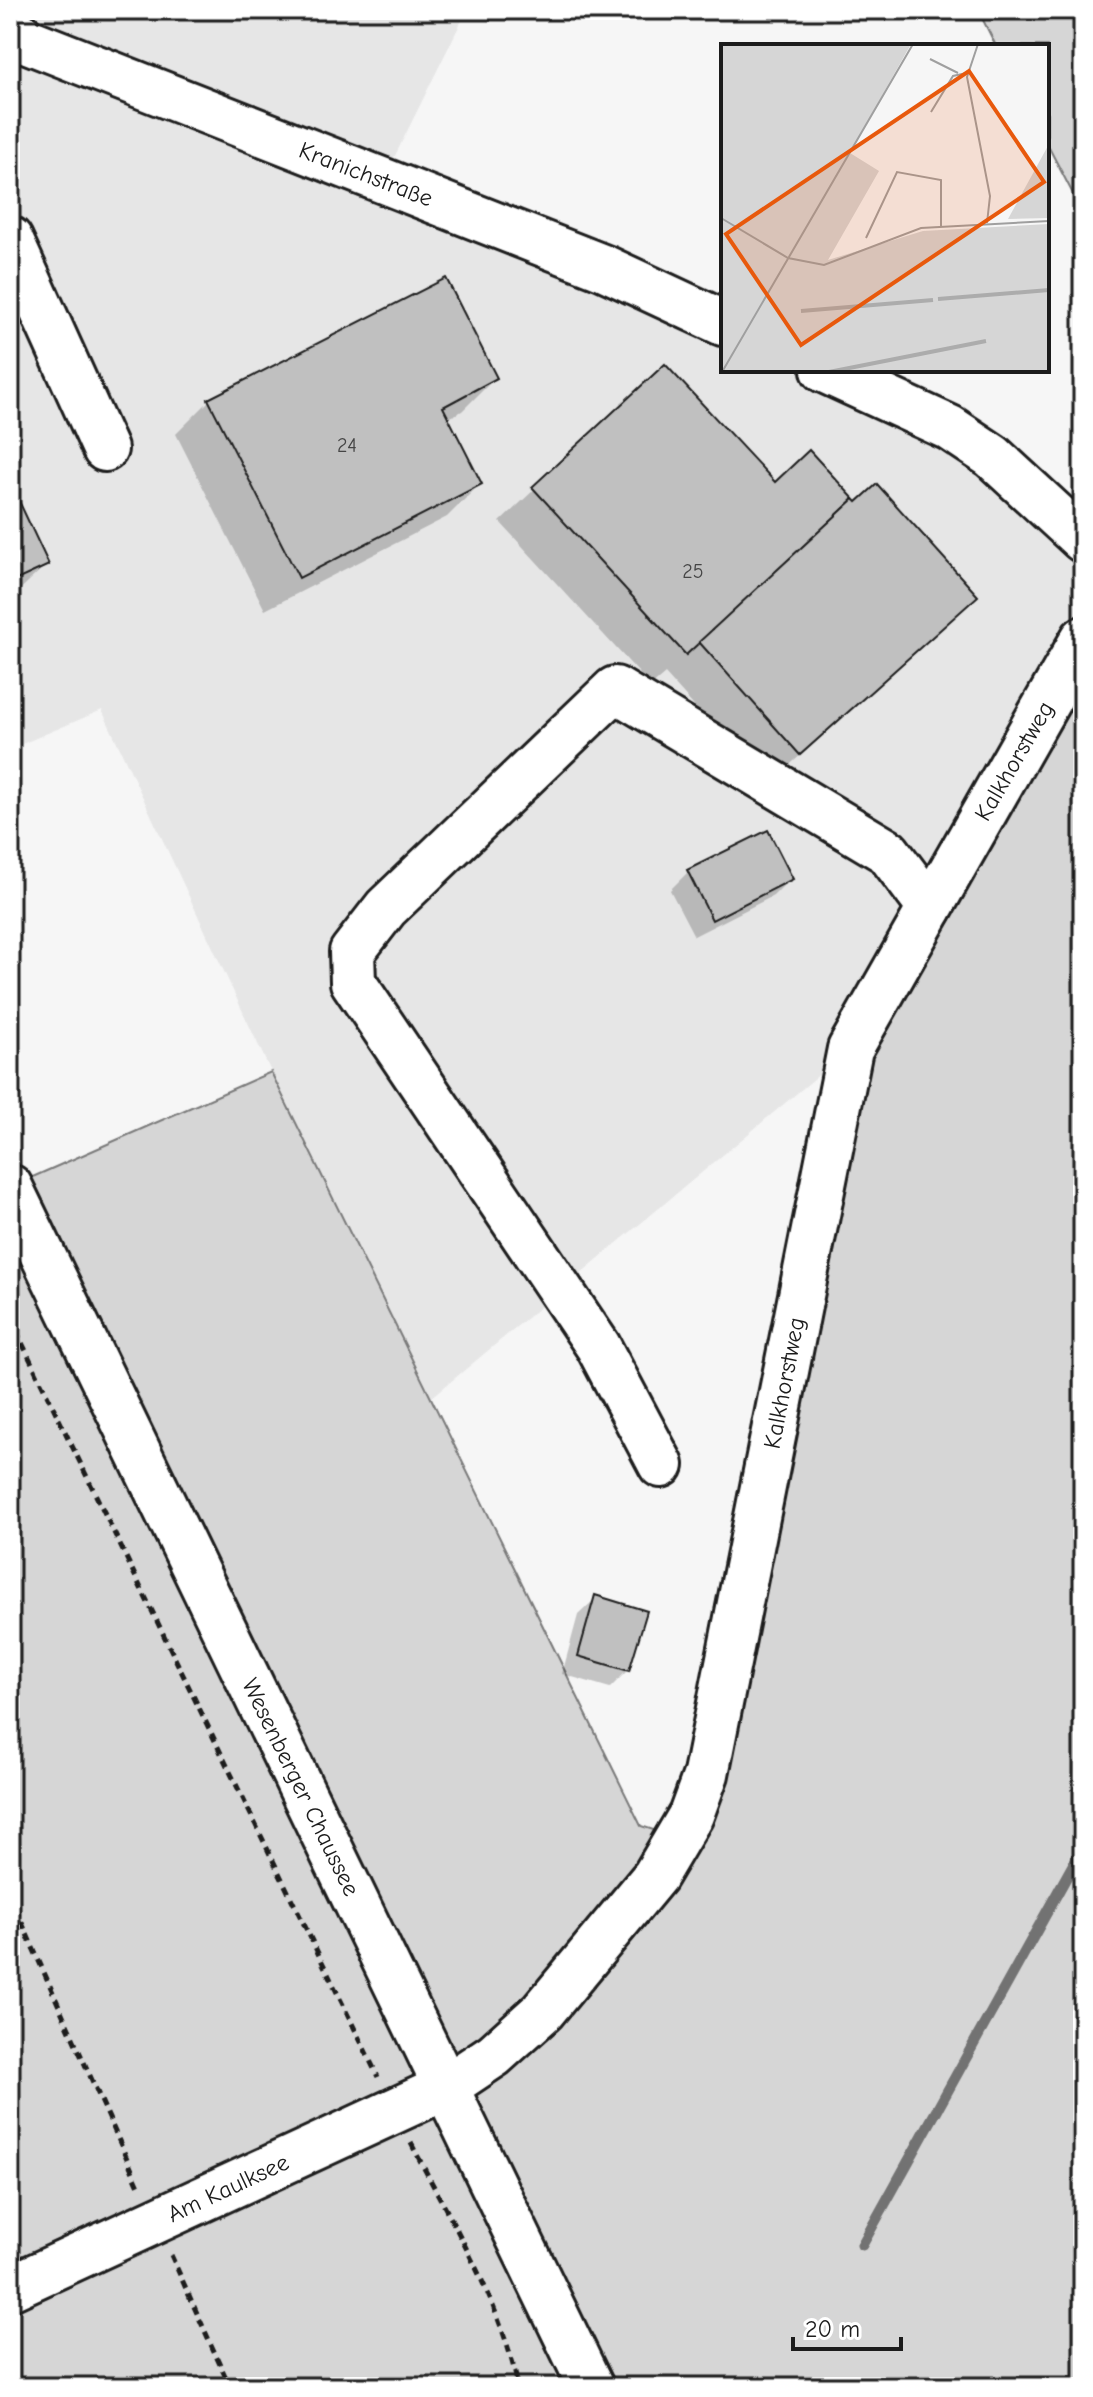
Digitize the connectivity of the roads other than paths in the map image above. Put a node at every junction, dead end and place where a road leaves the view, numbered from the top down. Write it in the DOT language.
graph roads {
  1 [pos="10,27"];
  2 [pos="10,239"];
  3 [pos="721,322"];
  4 [pos="828,372"];
  5 [pos="105,449"];
  6 [pos="1083,540"];
  7 [pos="1083,639"];
  8 [pos="930,908"];
  9 [pos="10,1187"];
  10 [pos="661,1465"];
  11 [pos="446,2087"];
  12 [pos="10,2288"];
  13 [pos="591,2387"];
  1 -- 3 [label="street, Kranichstraße"];
  2 -- 5 [label="street"];
  4 -- 6 [label="street"];
  7 -- 8 [label="street, Kalkhorstweg"];
  8 -- 10 [label="street"];
  8 -- 11 [label="street, Kalkhorstweg"];
  9 -- 11 [label="street, Wesenberger Chaussee"];
  11 -- 12 [label="street, Am Kaulksee"];
  11 -- 13 [label="street, Wesenberger Chaussee"];
}
